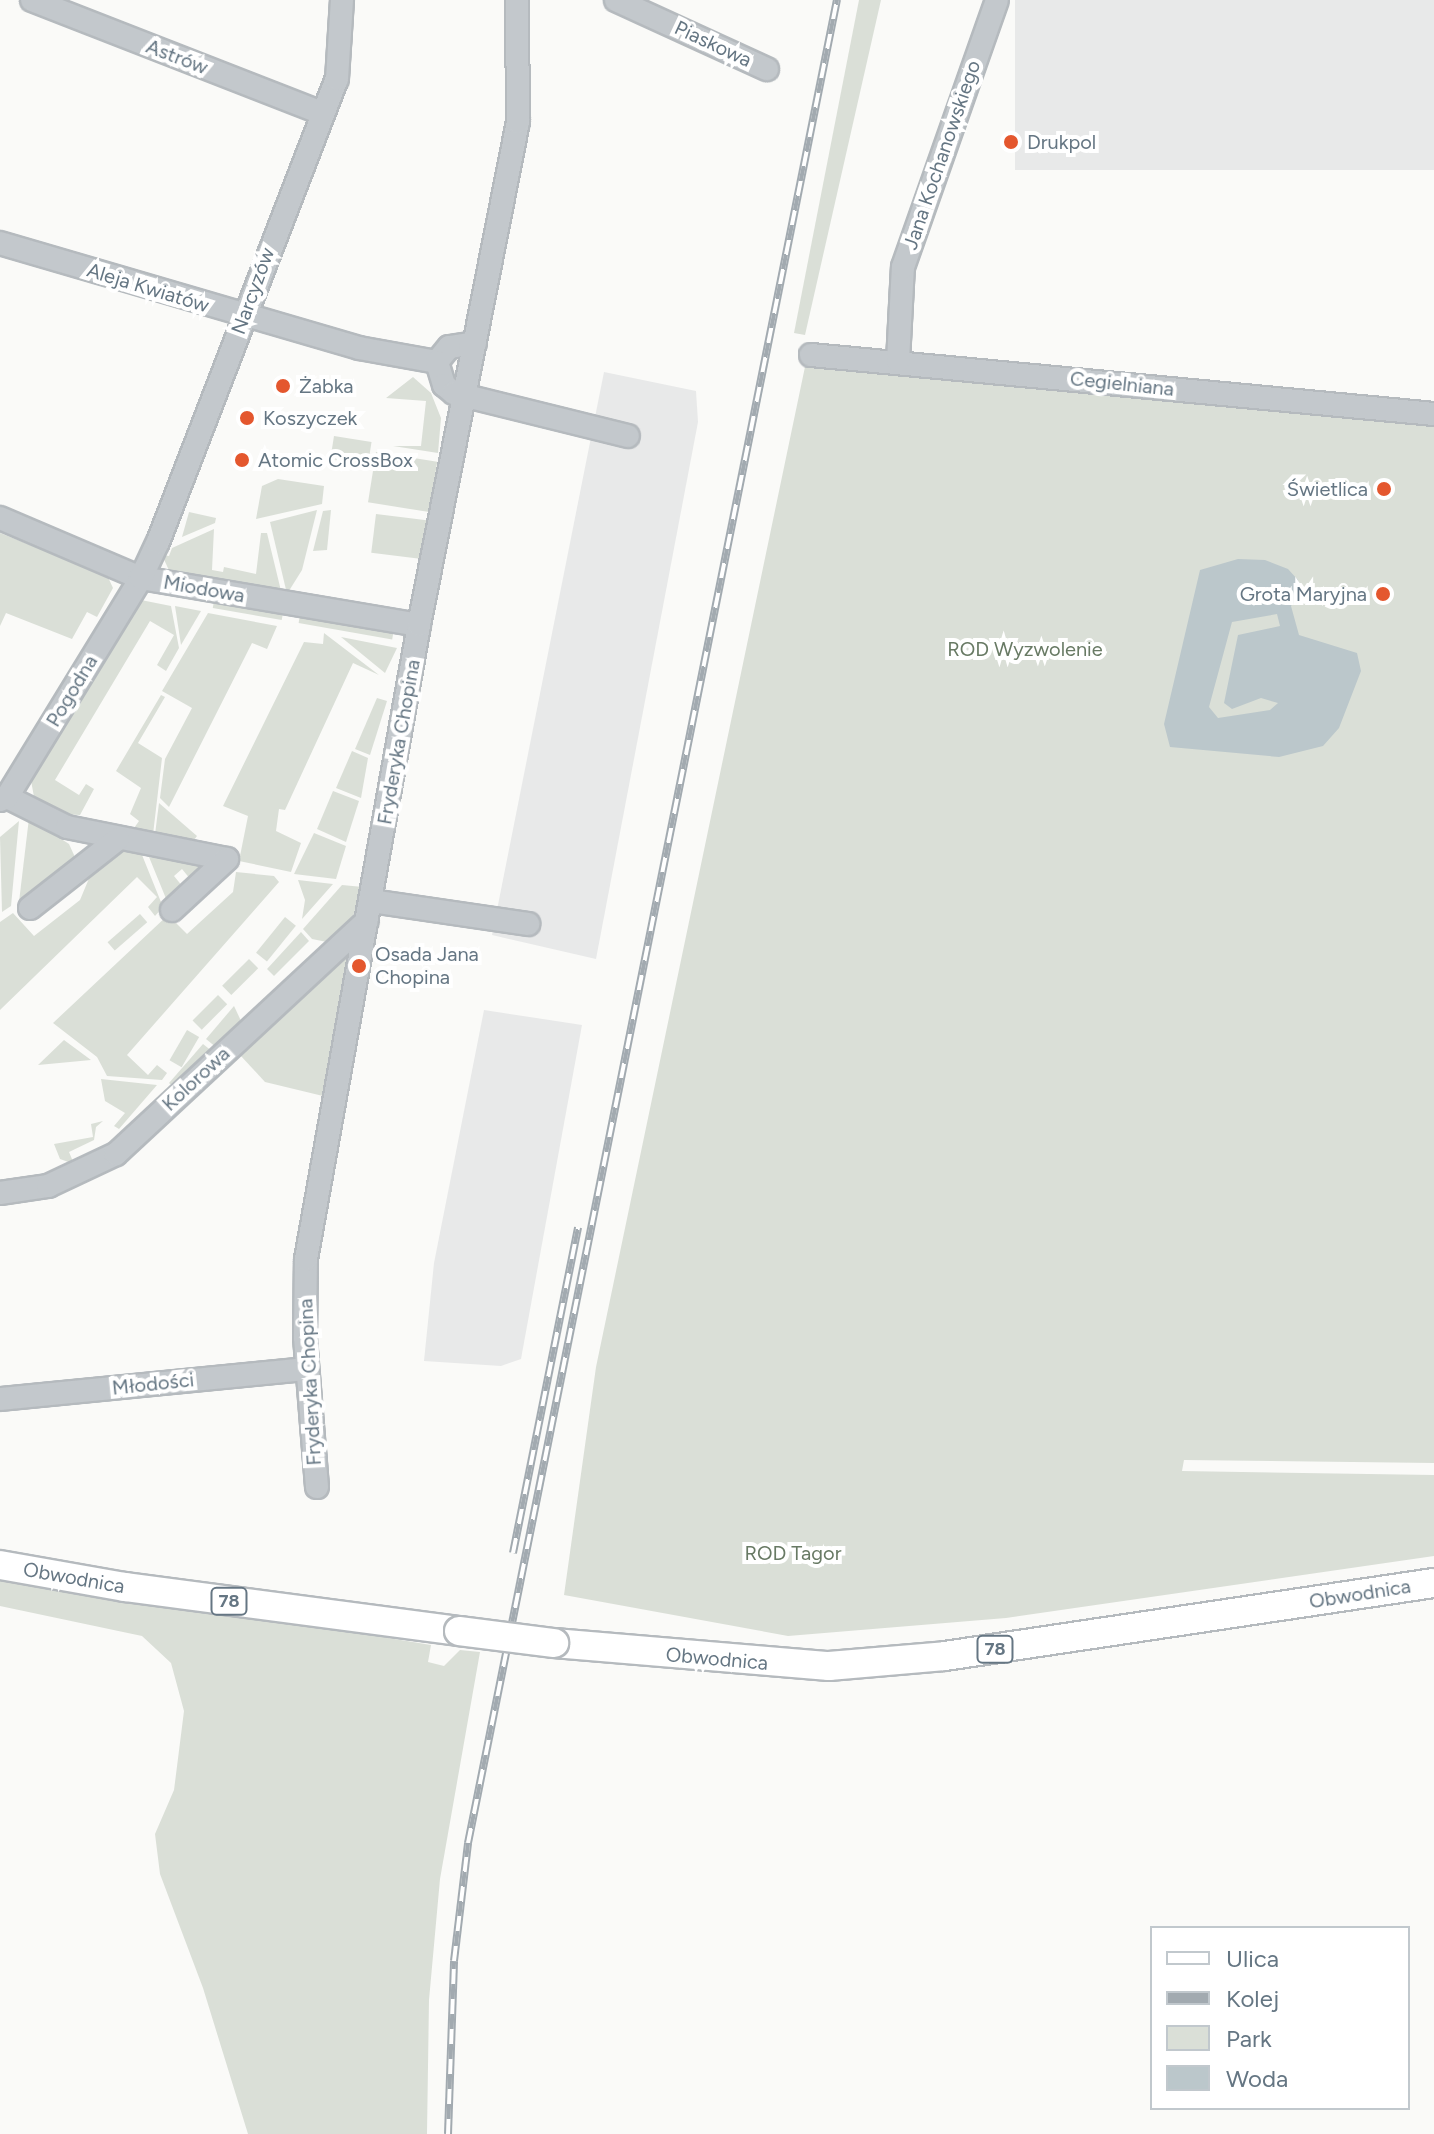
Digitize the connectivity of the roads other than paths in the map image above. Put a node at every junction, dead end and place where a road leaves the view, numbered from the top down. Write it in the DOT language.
graph roads {
  1 [pos="32,0"];
  2 [pos="342,0"];
  3 [pos="517,0"];
  4 [pos="616,0"];
  5 [pos="997,0"];
  6 [pos="767,69"];
  7 [pos="322,113"];
  8 [pos="0,243"];
  9 [pos="242,316"];
  10 [pos="475,343"];
  11 [pos="811,355"];
  12 [pos="898,361"];
  13 [pos="437,362"];
  14 [pos="465,396"];
  15 [pos="1434,414"];
  16 [pos="628,436"];
  17 [pos="0,518"];
  18 [pos="141,578"];
  19 [pos="419,625"];
  20 [pos="4,798"];
  21 [pos="118,839"];
  22 [pos="30,908"];
  23 [pos="172,910"];
  24 [pos="369,911"];
  25 [pos="528,924"];
  26 [pos="0,1193"];
  27 [pos="307,1369"];
  28 [pos="0,1399"];
  29 [pos="317,1487"];
  30 [pos="0,1565"];
  31 [pos="1434,1583"];
  1 -- 7 [label="street, Astrów"];
  2 -- 7 [label="street, Narcyzów"];
  3 -- 10 [label="street, Fryderyka Chopina"];
  4 -- 6 [label="street, Piaskowa"];
  5 -- 12 [label="street, Jana Kochanowskiego"];
  7 -- 9 [label="street, Narcyzów"];
  8 -- 9 [label="street, Aleja Kwiatów"];
  9 -- 13 [label="street, Aleja Kwiatów"];
  9 -- 18 [label="street, Narcyzów"];
  10 -- 13 [label="street"];
  10 -- 14 [label="street, Fryderyka Chopina"];
  11 -- 12 [label="street, Cegielniana"];
  12 -- 15 [label="street, Cegielniana"];
  13 -- 14 [label="street"];
  14 -- 16 [label="street"];
  14 -- 19 [label="street, Fryderyka Chopina"];
  17 -- 18 [label="street, Miodowa"];
  18 -- 19 [label="street, Miodowa"];
  18 -- 20 [label="street, Pogodna"];
  19 -- 24 [label="street, Fryderyka Chopina"];
  20 -- 21 [label="street"];
  21 -- 22 [label="street"];
  21 -- 23 [label="street"];
  24 -- 25 [label="street"];
  24 -- 26 [label="street, Kolorowa"];
  24 -- 27 [label="street, Fryderyka Chopina"];
  27 -- 28 [label="street, Młodości"];
  27 -- 29 [label="street, Fryderyka Chopina"];
  30 -- 31 [label="main road, Obwodnica / 78, bridge"];
}
